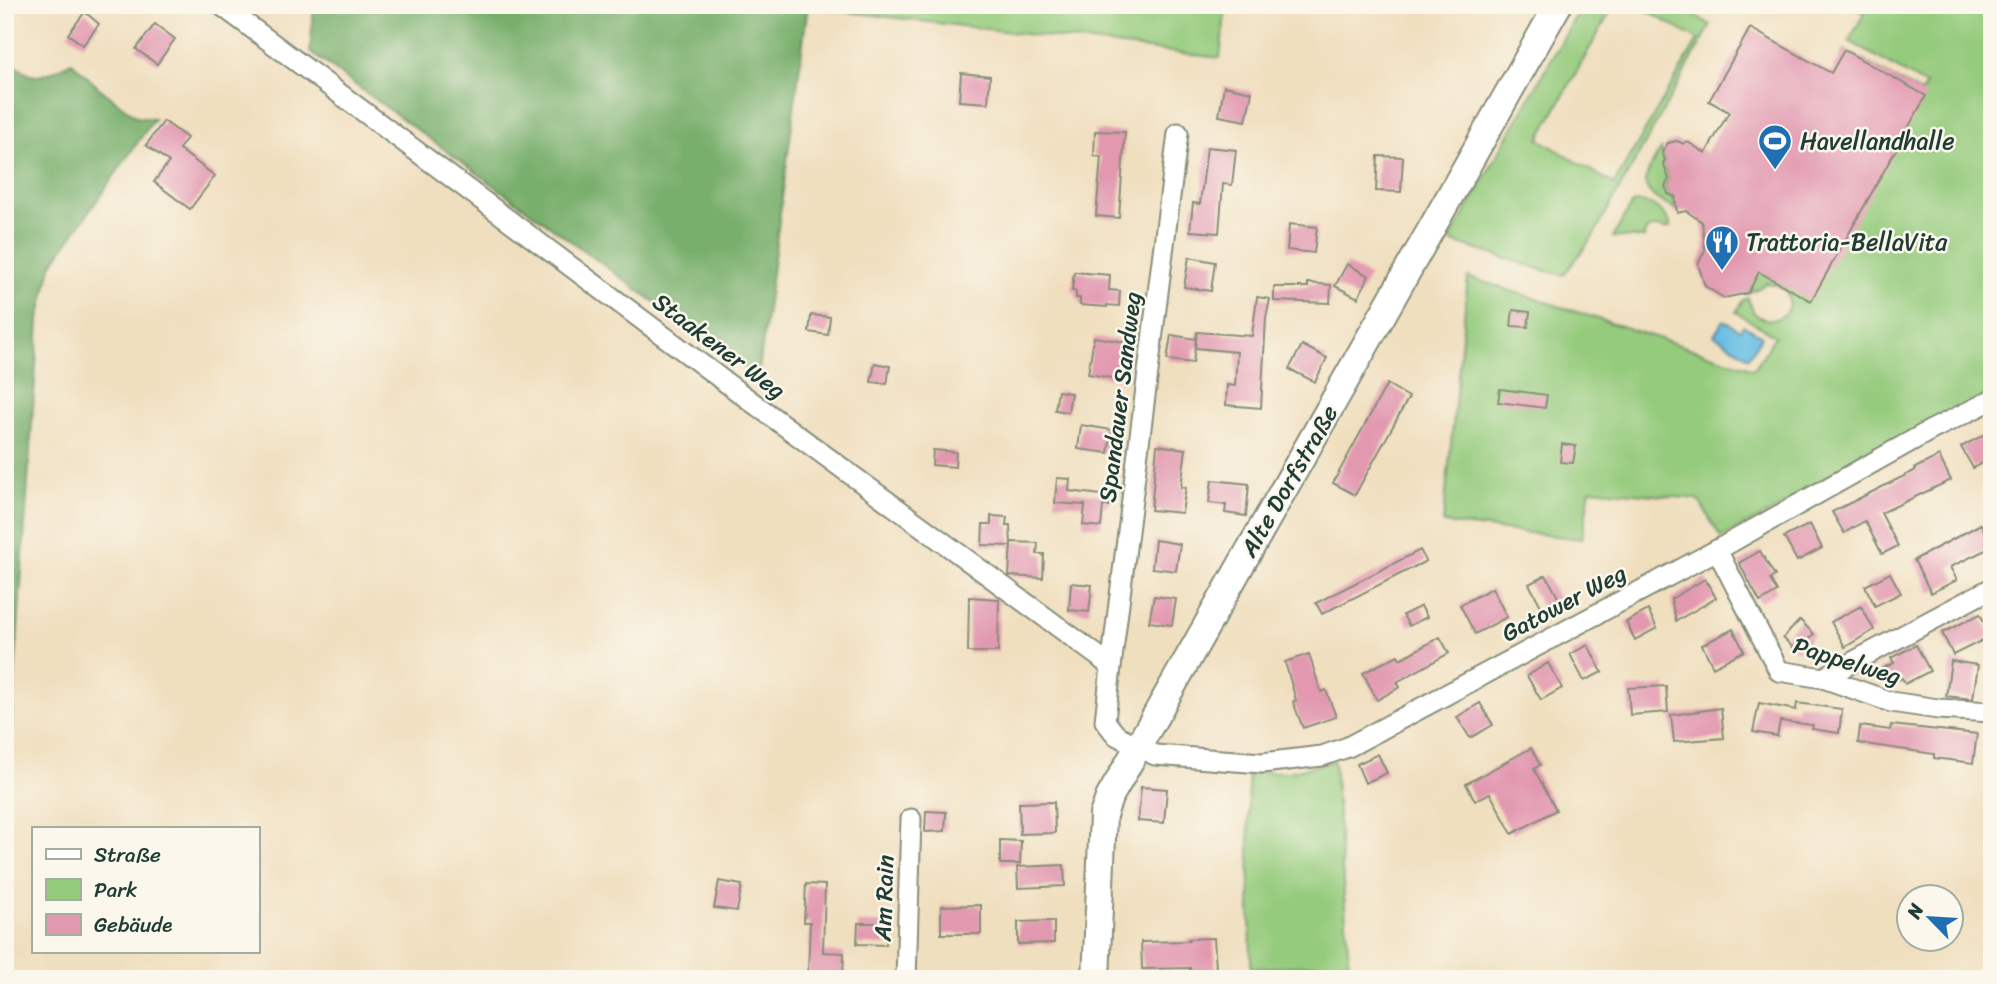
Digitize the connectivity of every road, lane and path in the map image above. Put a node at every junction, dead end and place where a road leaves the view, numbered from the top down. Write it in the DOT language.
graph roads {
  1 [pos="221,5"];
  2 [pos="1558,5"];
  3 [pos="1178,133"];
  4 [pos="1992,400"];
  5 [pos="1717,550"];
  6 [pos="1992,588"];
  7 [pos="1111,667"];
  8 [pos="1823,678"];
  9 [pos="1992,712"];
  10 [pos="1138,747"];
  11 [pos="911,819"];
  12 [pos="906,979"];
  13 [pos="1096,979"];
  1 -- 7 [label="street, Staakener Weg"];
  2 -- 10 [label="street, Alte Dorfstraße"];
  3 -- 7 [label="street, Spandauer Sandweg"];
  4 -- 5 [label="street, Gatower Weg"];
  5 -- 8 [label="street, Pappelweg"];
  5 -- 10 [label="street, Gatower Weg"];
  6 -- 8 [label="street"];
  7 -- 10 [label="street"];
  8 -- 9 [label="street, Pappelweg"];
  10 -- 13 [label="street, Alte Dorfstraße"];
  11 -- 12 [label="street, Am Rain"];
}
